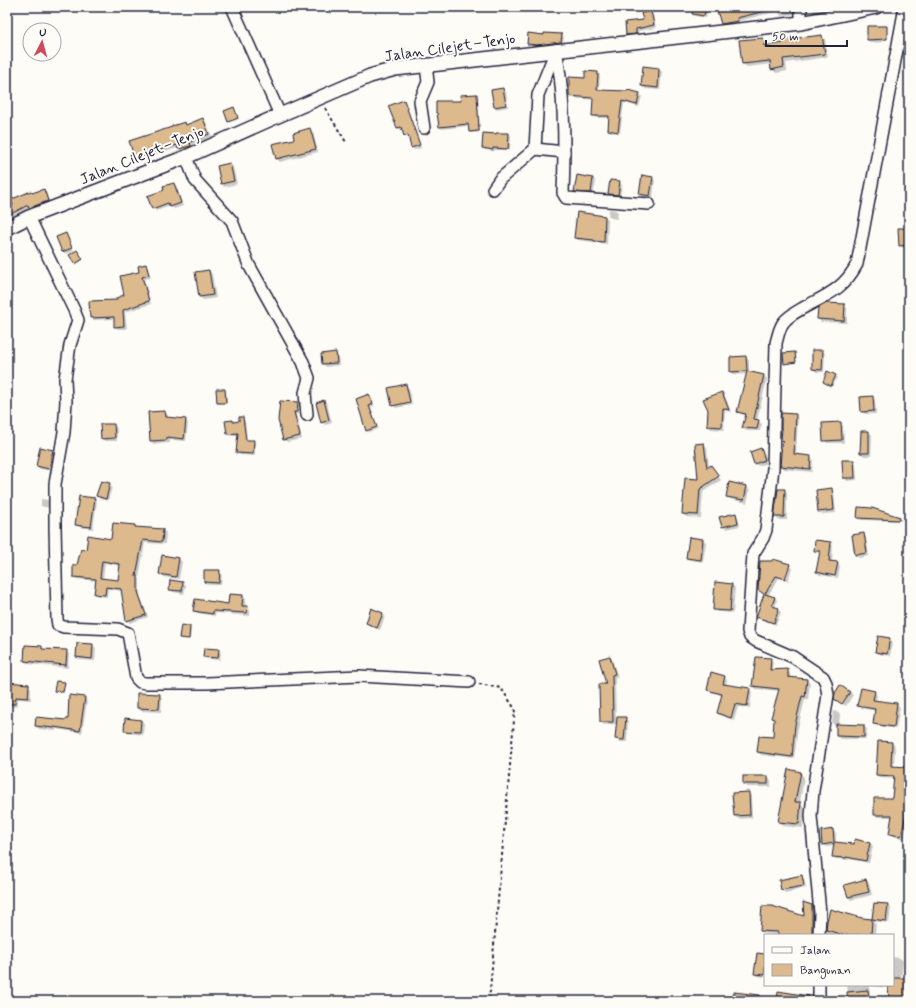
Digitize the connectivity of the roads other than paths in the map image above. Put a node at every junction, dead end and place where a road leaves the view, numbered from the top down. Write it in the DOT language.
graph roads {
  1 [pos="232,7"];
  2 [pos="801,7"];
  3 [pos="876,7"];
  4 [pos="904,7"];
  5 [pos="909,7"];
  6 [pos="801,23"];
  7 [pos="556,50"];
  8 [pos="426,65"];
  9 [pos="280,114"];
  10 [pos="424,128"];
  11 [pos="535,149"];
  12 [pos="564,152"];
  13 [pos="186,157"];
  14 [pos="493,189"];
  15 [pos="649,204"];
  16 [pos="30,217"];
  17 [pos="7,228"];
  18 [pos="306,415"];
  19 [pos="469,682"];
  20 [pos="819,934"];
  21 [pos="819,986"];
  22 [pos="819,1001"];
  1 -- 9 [label="street"];
  2 -- 6 [label="street"];
  3 -- 6 [label="main road, Jalan Cilejet–Tenjo"];
  4 -- 5 [label="main road"];
  4 -- 20 [label="street"];
  6 -- 7 [label="main road, Jalan Cilejet–Tenjo"];
  7 -- 8 [label="main road, Jalan Cilejet–Tenjo"];
  7 -- 11 [label="street"];
  7 -- 12 [label="street"];
  8 -- 9 [label="main road, Jalan Cilejet–Tenjo"];
  8 -- 10 [label="street"];
  9 -- 13 [label="main road, Jalan Cilejet–Tenjo"];
  11 -- 12 [label="street"];
  11 -- 14 [label="street"];
  12 -- 15 [label="street"];
  13 -- 16 [label="main road, Jalan Cilejet–Tenjo"];
  13 -- 18 [label="street"];
  16 -- 17 [label="main road, Jalan Cilejet–Tenjo"];
  16 -- 19 [label="street"];
  21 -- 22 [label="street"];
}
